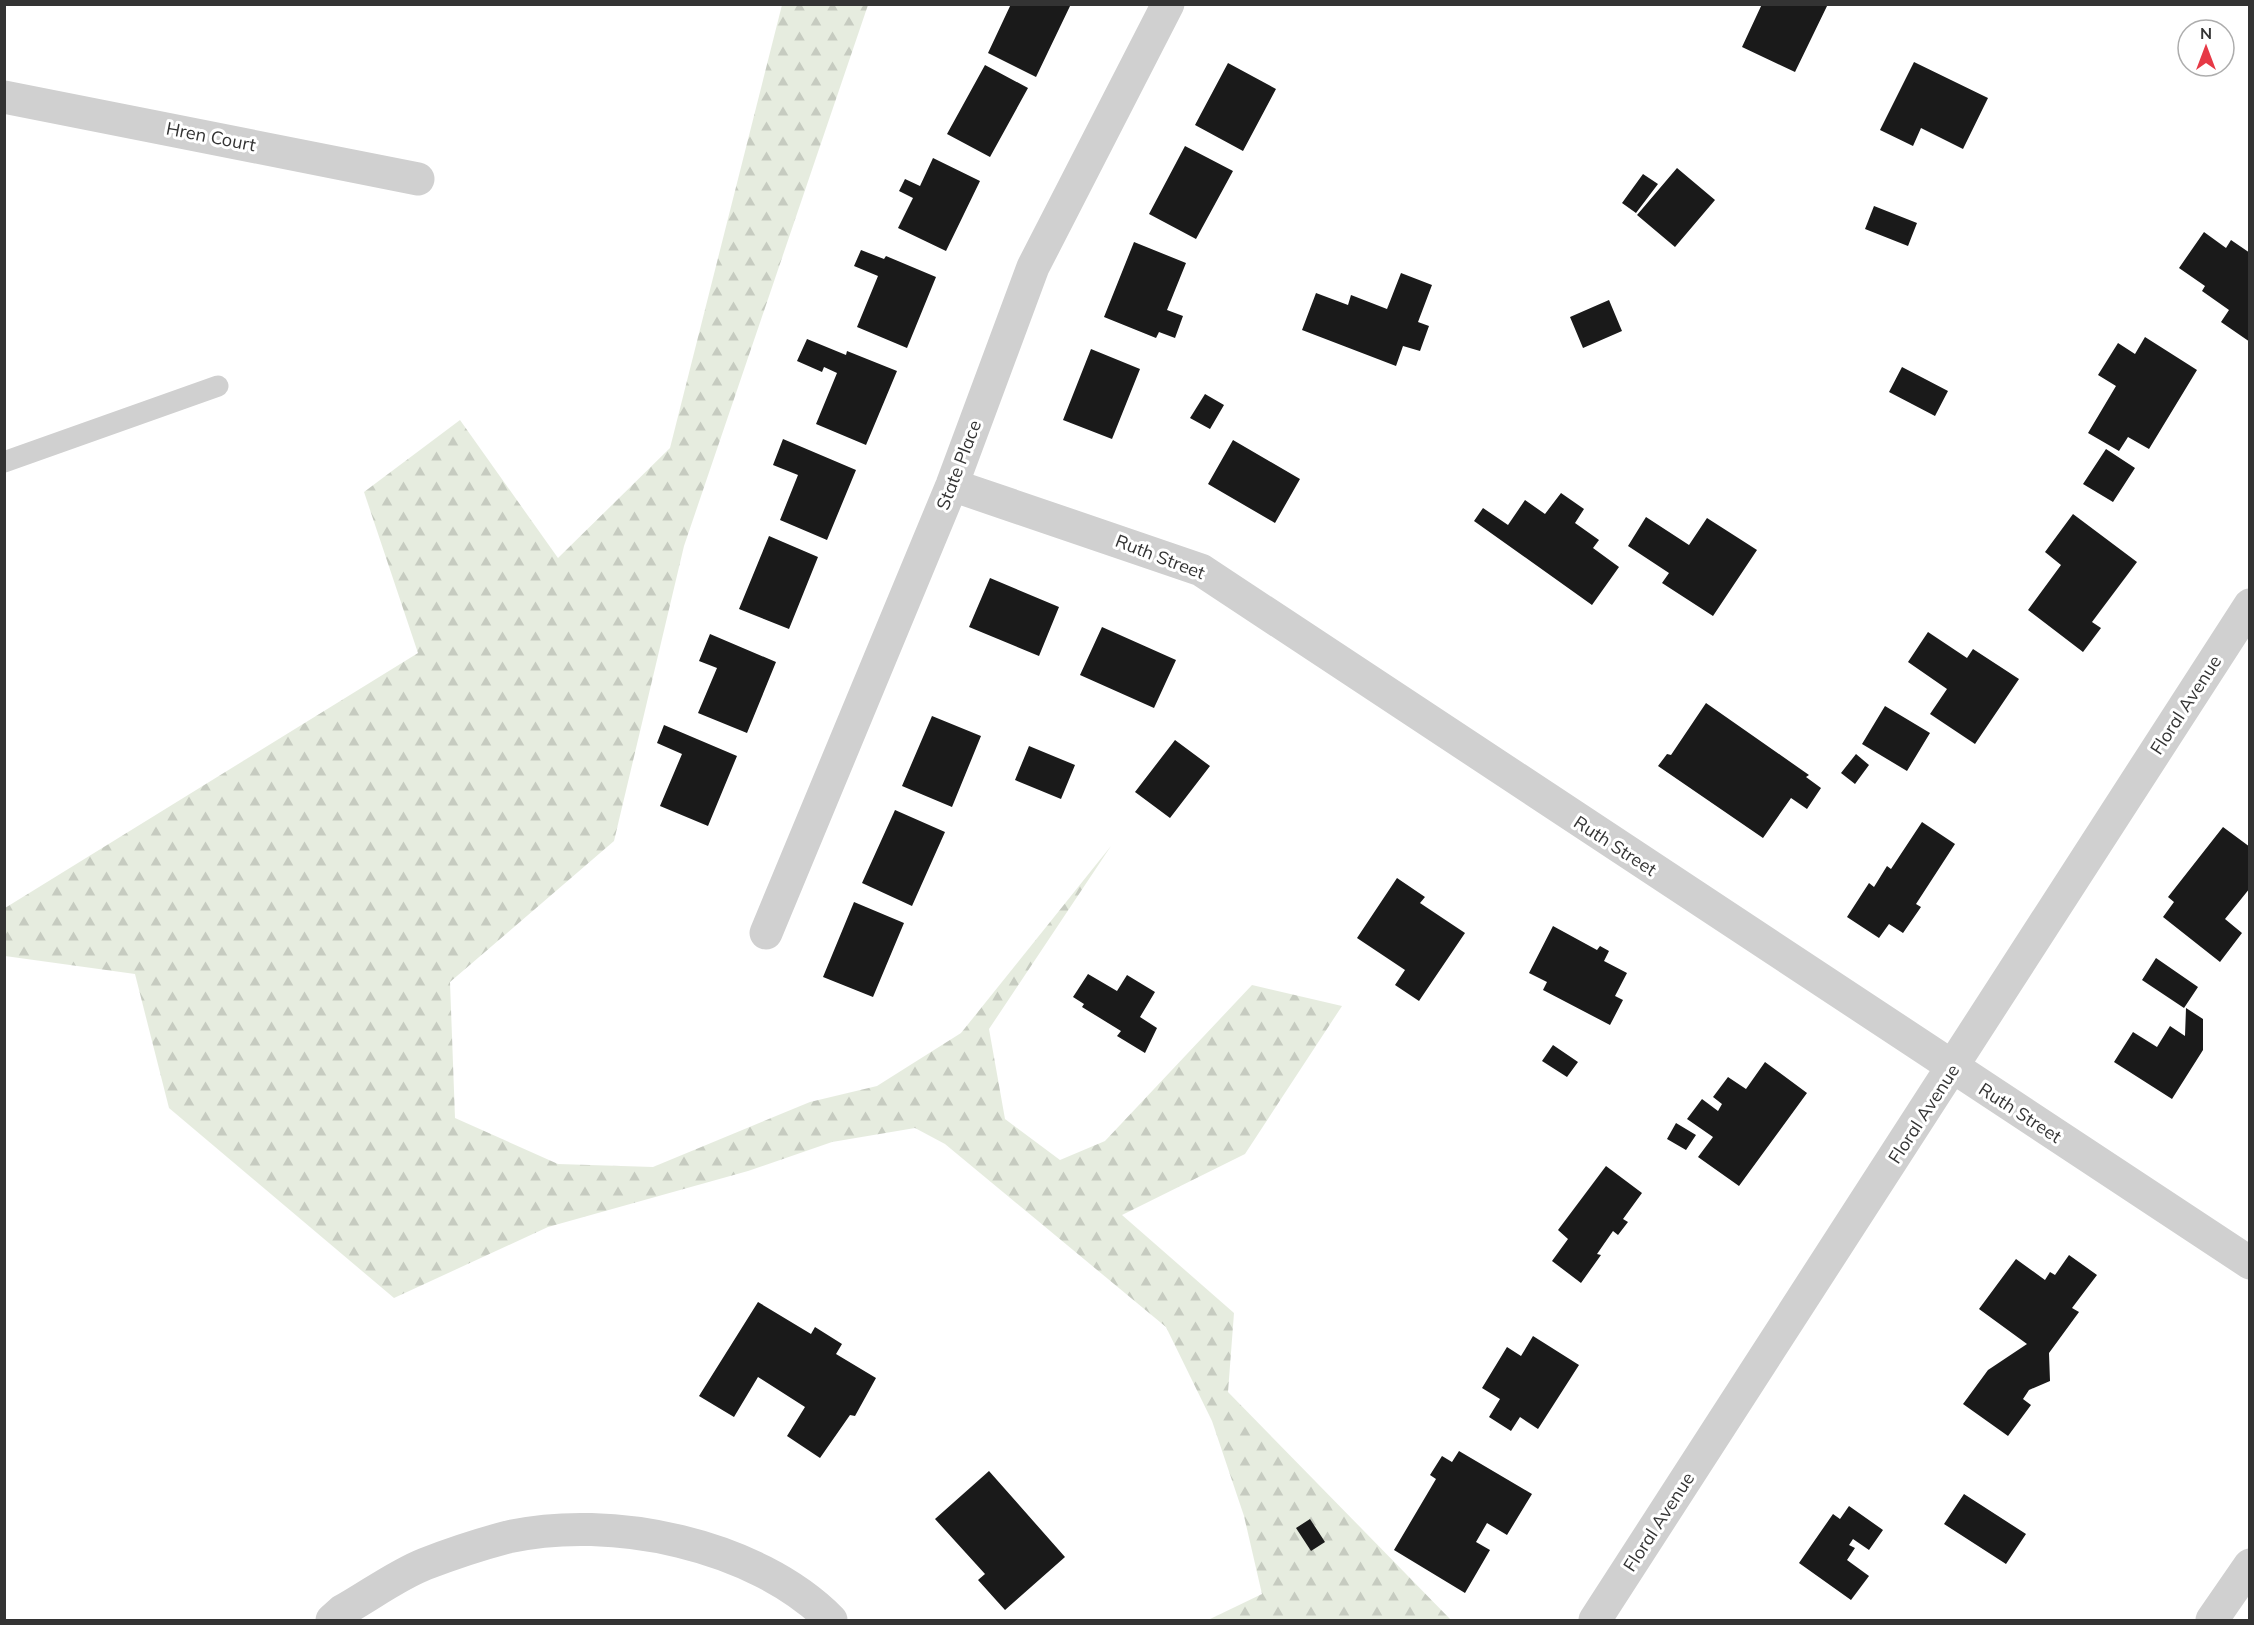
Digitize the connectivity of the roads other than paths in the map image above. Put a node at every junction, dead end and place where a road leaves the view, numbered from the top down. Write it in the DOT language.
graph roads {
  1 [pos="1168,4"];
  2 [pos="4,97"];
  3 [pos="418,179"];
  4 [pos="218,386"];
  5 [pos="4,462"];
  6 [pos="952,485"];
  7 [pos="2250,605"];
  8 [pos="766,933"];
  9 [pos="1953,1069"];
  10 [pos="2250,1263"];
  11 [pos="2250,1565"];
  12 [pos="332,1620"];
  13 [pos="831,1620"];
  14 [pos="1595,1620"];
  15 [pos="2212,1620"];
  1 -- 6 [label="street, State Place"];
  2 -- 3 [label="street, Hren Court"];
  4 -- 5 [label="lane"];
  6 -- 8 [label="street, State Place"];
  6 -- 9 [label="street, Ruth Street"];
  7 -- 9 [label="street, Floral Avenue"];
  9 -- 10 [label="street, Ruth Street"];
  9 -- 14 [label="street, Floral Avenue"];
  11 -- 15 [label="street"];
  12 -- 13 [label="street"];
}
